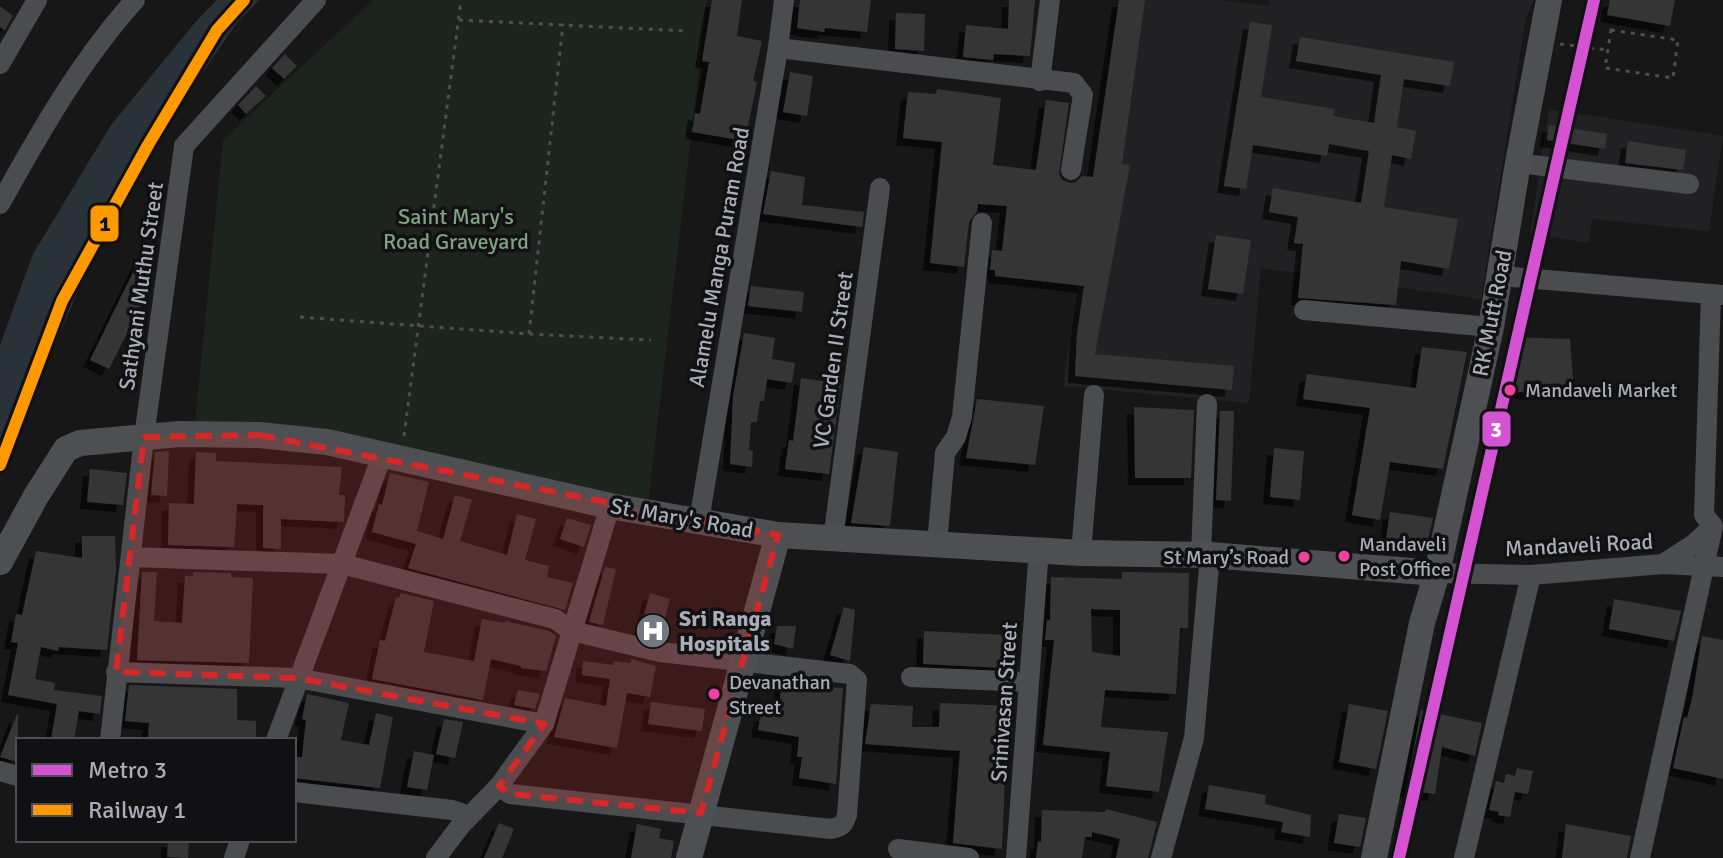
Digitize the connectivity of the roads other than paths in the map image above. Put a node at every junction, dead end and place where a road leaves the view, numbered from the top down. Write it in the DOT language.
graph roads {
  1 [pos="37,0"];
  2 [pos="135,0"];
  3 [pos="316,0"];
  4 [pos="784,0"];
  5 [pos="1050,0"];
  6 [pos="1549,0"];
  7 [pos="778,48"];
  8 [pos="0,64"];
  9 [pos="1040,81"];
  10 [pos="1518,163"];
  11 [pos="1071,170"];
  12 [pos="1689,184"];
  13 [pos="880,188"];
  14 [pos="0,204"];
  15 [pos="982,223"];
  16 [pos="1513,277"];
  17 [pos="1717,295"];
  18 [pos="1304,310"];
  19 [pos="1491,327"];
  20 [pos="1094,395"];
  21 [pos="1207,404"];
  22 [pos="144,437"];
  23 [pos="391,458"];
  24 [pos="610,506"];
  25 [pos="699,521"];
  26 [pos="1718,525"];
  27 [pos="778,535"];
  28 [pos="833,539"];
  29 [pos="937,544"];
  30 [pos="1039,549"];
  31 [pos="1081,553"];
  32 [pos="1206,555"];
  33 [pos="131,557"];
  34 [pos="0,562"];
  35 [pos="342,564"];
  36 [pos="1663,564"];
  37 [pos="1713,567"];
  38 [pos="1437,573"];
  39 [pos="1531,575"];
  40 [pos="572,631"];
  41 [pos="742,662"];
  42 [pos="116,672"];
  43 [pos="911,677"];
  44 [pos="297,678"];
  45 [pos="1029,682"];
  46 [pos="544,724"];
  47 [pos="110,738"];
  48 [pos="277,738"];
  49 [pos="499,786"];
  50 [pos="296,792"];
  51 [pos="701,813"];
  52 [pos="469,816"];
  53 [pos="898,849"];
  54 [pos="436,858"];
  55 [pos="689,858"];
  56 [pos="969,858"];
  57 [pos="1016,858"];
  58 [pos="1161,858"];
  59 [pos="1374,858"];
  60 [pos="1464,858"];
  61 [pos="1640,858"];
  1 -- 8 [label="street"];
  2 -- 14 [label="street"];
  3 -- 22 [label="street, Sathyani Muthu Street"];
  4 -- 7 [label="street, Alamelu Manga Puram Road"];
  5 -- 9 [label="street"];
  6 -- 10 [label="main road, RK Mutt Road"];
  7 -- 9 [label="street"];
  7 -- 25 [label="street, Alamelu Manga Puram Road"];
  9 -- 11 [label="street"];
  10 -- 12 [label="street"];
  10 -- 19 [label="main road, RK Mutt Road"];
  13 -- 28 [label="street, VC Garden II Street"];
  15 -- 29 [label="street"];
  16 -- 17 [label="street"];
  17 -- 26 [label="street"];
  18 -- 19 [label="street"];
  19 -- 38 [label="main road, RK Mutt Road"];
  20 -- 31 [label="street"];
  21 -- 32 [label="street"];
  22 -- 23 [label="main road, St. Mary's Road"];
  22 -- 33 [label="street, Sathyani Muthu Street"];
  22 -- 34 [label="main road, St. Mary's Road"];
  23 -- 24 [label="main road, St. Mary's Road"];
  23 -- 35 [label="street"];
  24 -- 25 [label="main road, St. Mary's Road"];
  24 -- 40 [label="street"];
  25 -- 27 [label="main road, St. Mary's Road"];
  26 -- 36 [label="street"];
  26 -- 37 [label="street"];
  27 -- 28 [label="main road, St. Mary's Road"];
  27 -- 41 [label="main road"];
  28 -- 29 [label="main road, St. Mary's Road"];
  29 -- 30 [label="main road, St. Mary's Road"];
  30 -- 31 [label="main road, St. Mary's Road"];
  30 -- 45 [label="street, Srinivasan Street"];
  31 -- 32 [label="main road, St. Mary's Road"];
  32 -- 38 [label="main road, St. Mary's Road"];
  32 -- 58 [label="street"];
  33 -- 35 [label="street"];
  33 -- 42 [label="street, Sathyani Muthu Street"];
  35 -- 40 [label="street"];
  35 -- 44 [label="street"];
  36 -- 37 [label="street, Mandaveli Road"];
  36 -- 39 [label="street, Mandaveli Road"];
  37 -- 61 [label="street"];
  38 -- 39 [label="street, Mandaveli Road"];
  38 -- 59 [label="main road, RK Mutt Road"];
  39 -- 60 [label="street"];
  40 -- 41 [label="street"];
  40 -- 46 [label="street"];
  41 -- 51 [label="main road"];
  41 -- 51 [label="street"];
  42 -- 44 [label="street"];
  42 -- 47 [label="street, Sathyani Muthu Street"];
  43 -- 45 [label="street"];
  44 -- 46 [label="street"];
  44 -- 48 [label="street"];
  45 -- 57 [label="street, Srinivasan Street"];
  46 -- 49 [label="street"];
  49 -- 51 [label="street"];
  49 -- 52 [label="street"];
  50 -- 52 [label="street"];
  51 -- 55 [label="main road"];
  52 -- 54 [label="street"];
  53 -- 56 [label="street"];
}
